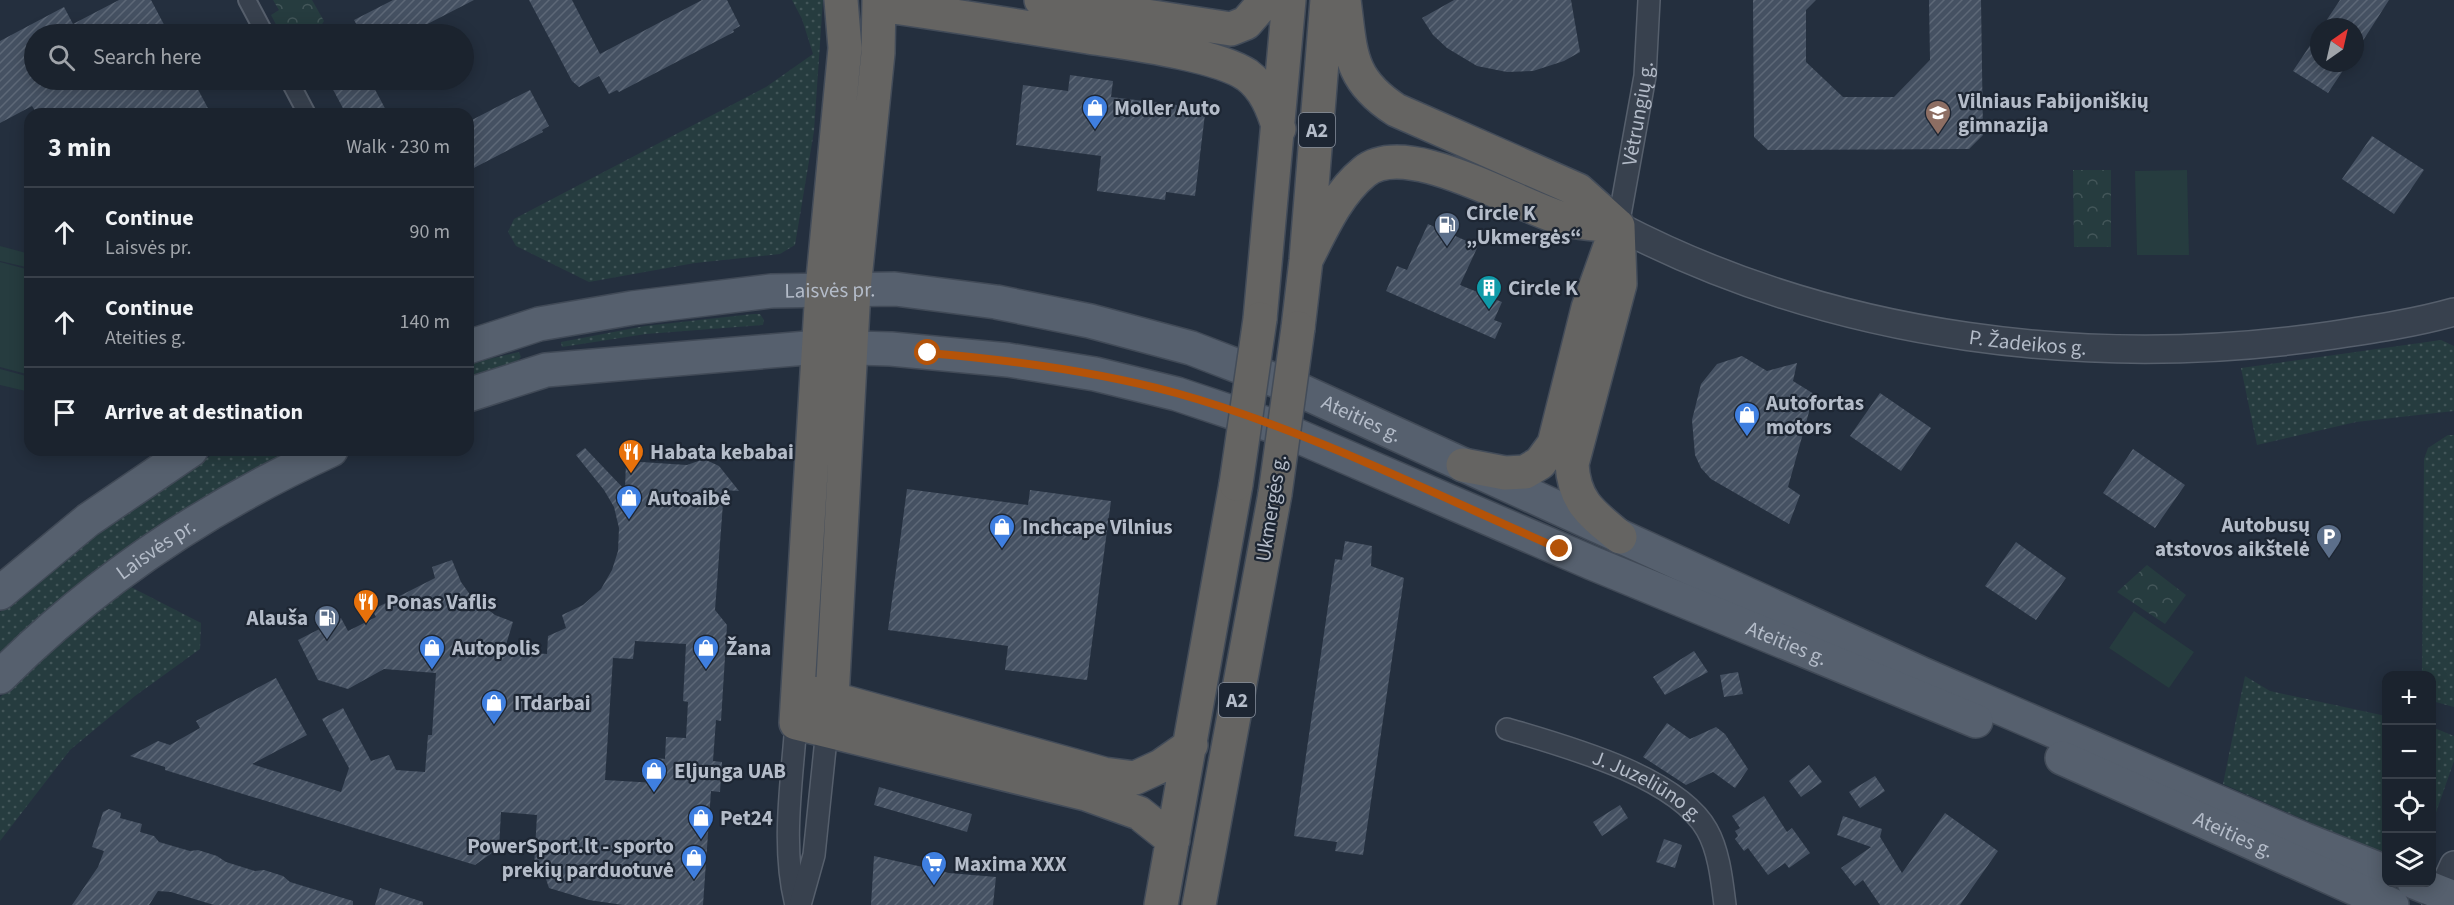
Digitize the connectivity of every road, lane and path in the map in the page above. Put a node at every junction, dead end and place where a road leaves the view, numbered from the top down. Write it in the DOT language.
graph roads {
  1 [pos="247,0"];
  2 [pos="842,0"];
  3 [pos="1041,0"];
  4 [pos="1266,0"];
  5 [pos="1288,0"];
  6 [pos="1327,0"];
  7 [pos="1344,0"];
  8 [pos="1649,0"];
  9 [pos="875,2"];
  10 [pos="260,24"];
  11 [pos="294,90"];
  12 [pos="304,108"];
  13 [pos="1279,129"];
  14 [pos="1618,226"];
  15 [pos="1306,260"];
  16 [pos="822,289"];
  17 [pos="854,289"];
  18 [pos="2454,312"];
  19 [pos="474,344"];
  20 [pos="819,347"];
  21 [pos="851,348"];
  22 [pos="1191,348"];
  23 [pos="474,393"];
  24 [pos="182,456"];
  25 [pos="318,456"];
  26 [pos="1463,465"];
  27 [pos="1620,537"];
  28 [pos="0,593"];
  29 [pos="0,677"];
  30 [pos="818,716"];
  31 [pos="1507,729"];
  32 [pos="1191,744"];
  33 [pos="1173,840"];
  34 [pos="2382,870"];
  35 [pos="798,905"];
  36 [pos="1161,905"];
  37 [pos="1199,905"];
  38 [pos="1725,905"];
  39 [pos="2392,905"];
  1 -- 10 [label="street"];
  2 -- 16 [label="highway"];
  3 -- 4 [label="highway"];
  5 -- 13 [label="highway, Ukmergės g. / A2"];
  6 -- 15 [label="highway, Ukmergės g. / A2"];
  7 -- 14 [label="highway"];
  8 -- 14 [label="street, Vėtrungių g."];
  9 -- 13 [label="highway"];
  9 -- 17 [label="highway"];
  11 -- 12 [label="street"];
  13 -- 32 [label="highway, Ukmergės g. / A2, bridge"];
  14 -- 15 [label="highway"];
  14 -- 18 [label="street, P. Žadeikos g."];
  14 -- 26 [label="highway"];
  14 -- 27 [label="highway"];
  15 -- 37 [label="highway, Ukmergės g. / A2, bridge"];
  16 -- 17 [label="main road, Laisvės pr."];
  16 -- 19 [label="main road, Laisvės pr."];
  16 -- 20 [label="highway"];
  17 -- 21 [label="highway"];
  17 -- 22 [label="main road, Laisvės pr."];
  20 -- 21 [label="main road"];
  20 -- 23 [label="main road"];
  20 -- 30 [label="highway"];
  21 -- 30 [label="highway"];
  21 -- 39 [label="main road, Ateities g."];
  22 -- 26 [label="main road, Ateities g."];
  24 -- 28 [label="main road"];
  25 -- 29 [label="main road, Laisvės pr."];
  26 -- 27 [label="main road, Ateities g."];
  27 -- 34 [label="main road, Ateities g."];
  30 -- 32 [label="highway"];
  30 -- 33 [label="highway"];
  30 -- 35 [label="street"];
  30 -- 35 [label="street"];
  31 -- 38 [label="street, J. Juzeliūno g."];
  32 -- 33 [label="highway, Ukmergės g. / A2"];
  33 -- 36 [label="highway, Ukmergės g. / A2"];
}
